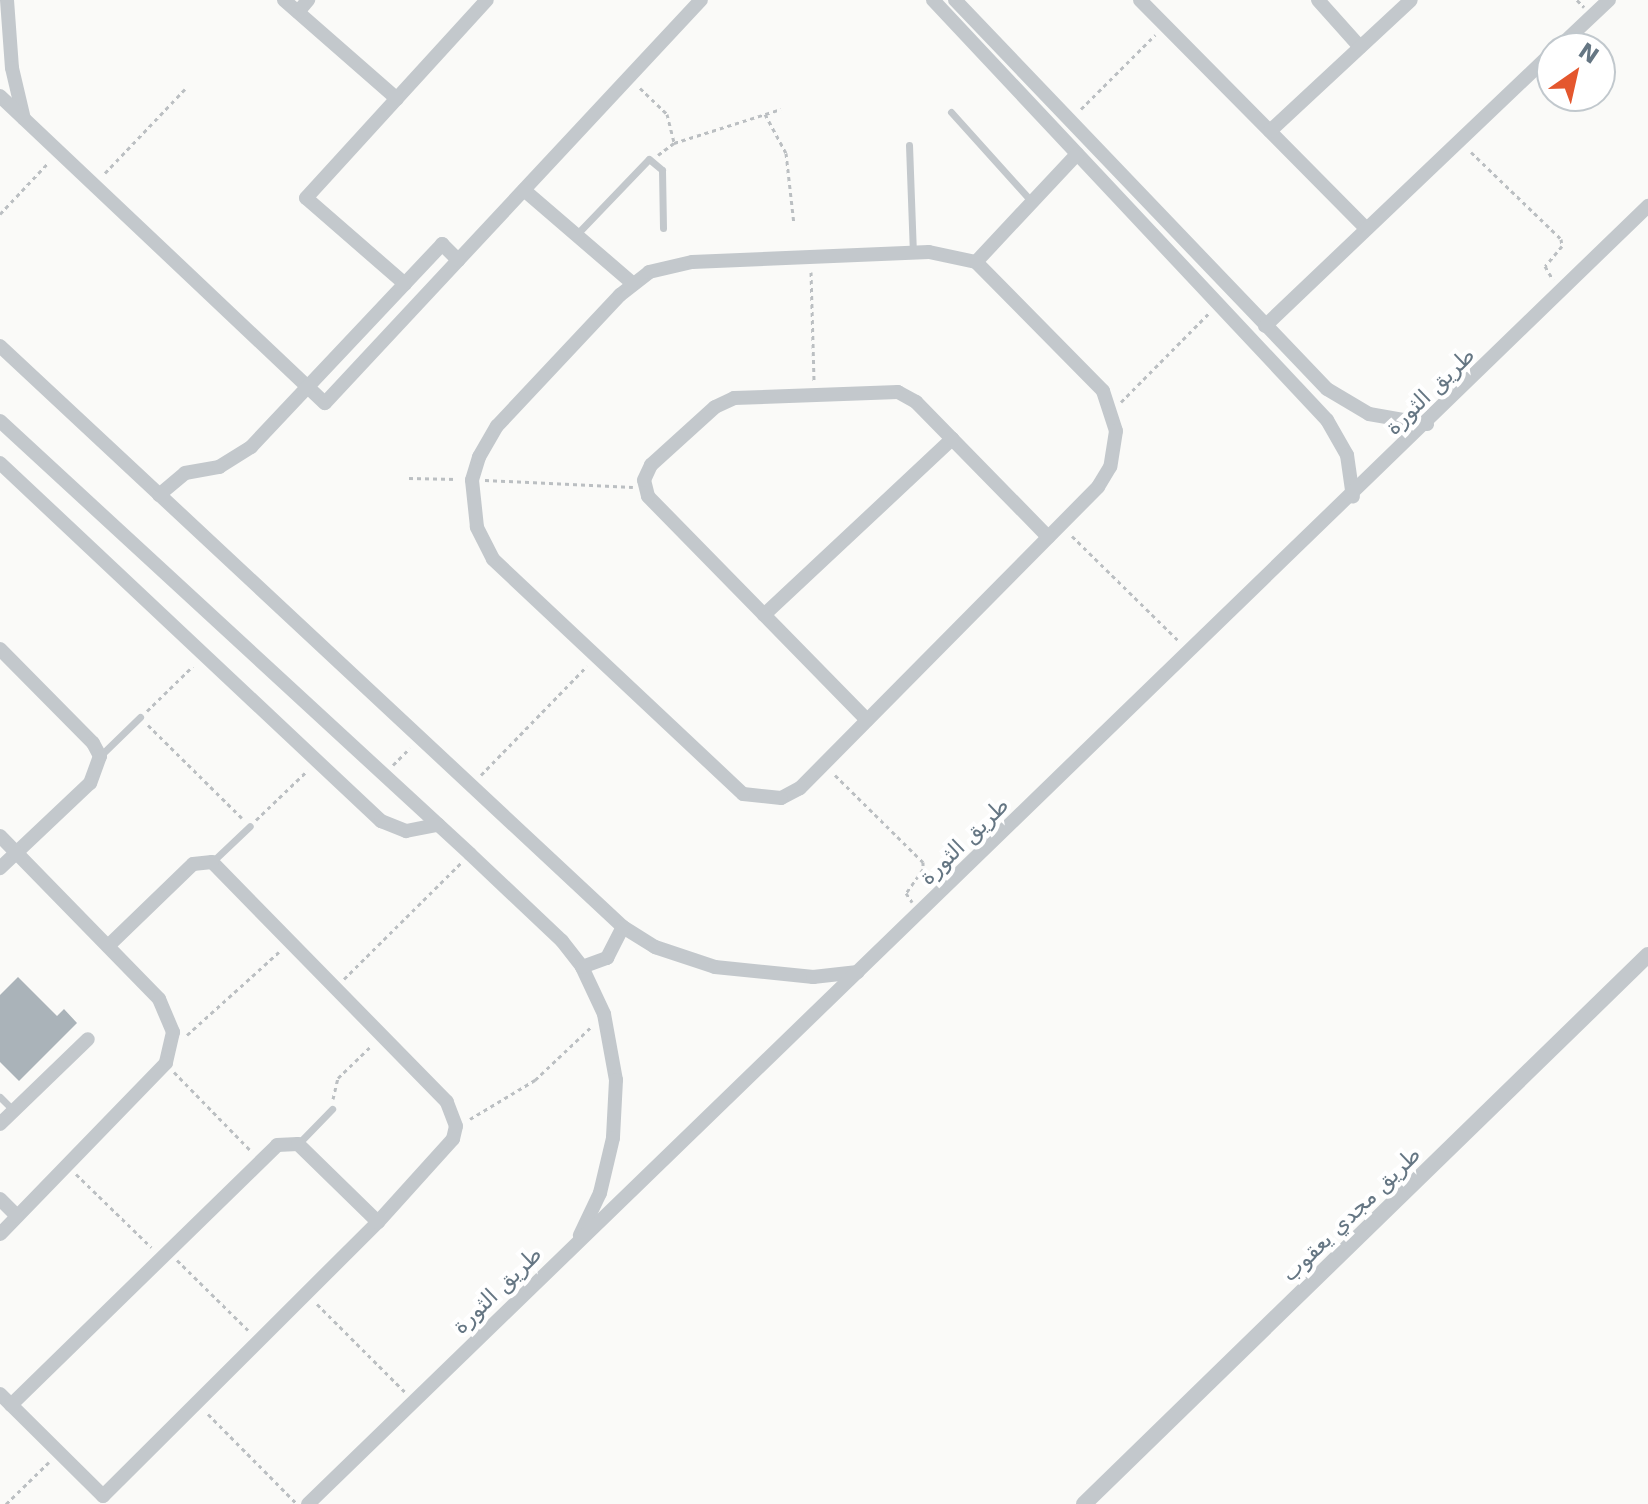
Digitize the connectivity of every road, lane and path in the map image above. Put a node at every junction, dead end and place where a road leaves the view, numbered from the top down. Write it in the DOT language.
graph roads {
  1 [pos="7,0"];
  2 [pos="284,0"];
  3 [pos="308,0"];
  4 [pos="487,0"];
  5 [pos="701,0"];
  6 [pos="933,0"];
  7 [pos="955,0"];
  8 [pos="1140,0"];
  9 [pos="1318,0"];
  10 [pos="1411,0"];
  11 [pos="1609,0"];
  12 [pos="298,12"];
  13 [pos="1165,25"];
  14 [pos="1575,32"];
  15 [pos="999,46"];
  16 [pos="1360,47"];
  17 [pos="986,57"];
  18 [pos="1536,68"];
  19 [pos="628,78"];
  20 [pos="185,89"];
  21 [pos="0,96"];
  22 [pos="397,99"];
  23 [pos="781,109"];
  24 [pos="951,112"];
  25 [pos="765,114"];
  26 [pos="25,120"];
  27 [pos="1070,121"];
  28 [pos="1270,131"];
  29 [pos="1459,141"];
  30 [pos="674,143"];
  31 [pos="909,145"];
  32 [pos="59,152"];
  33 [pos="1077,154"];
  34 [pos="654,159"];
  35 [pos="94,185"];
  36 [pos="524,190"];
  37 [pos="1142,196"];
  38 [pos="1032,202"];
  39 [pos="1648,206"];
  40 [pos="1128,208"];
  41 [pos="0,214"];
  42 [pos="794,224"];
  43 [pos="663,228"];
  44 [pos="1367,229"];
  45 [pos="576,235"];
  46 [pos="913,253"];
  47 [pos="1196,253"];
  48 [pos="811,256"];
  49 [pos="458,260"];
  50 [pos="976,262"];
  51 [pos="1182,265"];
  52 [pos="632,283"];
  53 [pos="405,284"];
  54 [pos="1563,291"];
  55 [pos="1218,305"];
  56 [pos="1265,326"];
  57 [pos="0,346"];
  58 [pos="307,387"];
  59 [pos="1327,389"];
  60 [pos="814,393"];
  61 [pos="1312,403"];
  62 [pos="1112,411"];
  63 [pos="0,421"];
  64 [pos="1427,424"];
  65 [pos="952,439"];
  66 [pos="0,463"];
  67 [pos="409,478"];
  68 [pos="472,480"];
  69 [pos="645,488"];
  70 [pos="159,495"];
  71 [pos="1353,497"];
  72 [pos="1060,525"];
  73 [pos="1048,537"];
  74 [pos="764,615"];
  75 [pos="0,649"];
  76 [pos="1192,653"];
  77 [pos="205,655"];
  78 [pos="595,658"];
  79 [pos="140,717"];
  80 [pos="867,720"];
  81 [pos="418,739"];
  82 [pos="100,756"];
  83 [pos="317,761"];
  84 [pos="824,764"];
  85 [pos="383,774"];
  86 [pos="469,787"];
  87 [pos="438,825"];
  88 [pos="250,826"];
  89 [pos="0,836"];
  90 [pos="16,852"];
  91 [pos="470,854"];
  92 [pos="212,862"];
  93 [pos="0,868"];
  94 [pos="922,912"];
  95 [pos="623,927"];
  96 [pos="291,941"];
  97 [pos="108,946"];
  98 [pos="1648,955"];
  99 [pos="582,967"];
  100 [pos="858,972"];
  101 [pos="336,987"];
  102 [pos="604,1014"];
  103 [pos="382,1035"];
  104 [pos="88,1039"];
  105 [pos="168,1056"];
  106 [pos="0,1097"];
  107 [pos="332,1109"];
  108 [pos="14,1111"];
  109 [pos="0,1124"];
  110 [pos="456,1126"];
  111 [pos="298,1144"];
  112 [pos="261,1161"];
  113 [pos="67,1165"];
  114 [pos="0,1199"];
  115 [pos="17,1216"];
  116 [pos="378,1222"];
  117 [pos="0,1234"];
  118 [pos="575,1245"];
  119 [pos="165,1255"];
  120 [pos="306,1293"];
  121 [pos="259,1340"];
  122 [pos="0,1394"];
  123 [pos="414,1401"];
  124 [pos="197,1403"];
  125 [pos="11,1405"];
  126 [pos="59,1452"];
  127 [pos="108,1500"];
  128 [pos="6,1504"];
  129 [pos="297,1504"];
  130 [pos="308,1504"];
  131 [pos="1084,1504"];
  1 -- 26 [label="street"];
  2 -- 12 [label="street"];
  3 -- 12 [label="street"];
  4 -- 22 [label="street"];
  5 -- 19 [label="street"];
  6 -- 17 [label="street"];
  7 -- 15 [label="street"];
  8 -- 13 [label="street"];
  9 -- 16 [label="street"];
  10 -- 16 [label="street"];
  11 -- 14 [label="street"];
  12 -- 22 [label="street"];
  13 -- 27 [label="path"];
  13 -- 28 [label="street"];
  15 -- 17 [label="street"];
  15 -- 27 [label="street"];
  16 -- 28 [label="street"];
  17 -- 33 [label="street"];
  18 -- 29 [label="street"];
  19 -- 30 [label="path"];
  19 -- 36 [label="street"];
  20 -- 35 [label="path"];
  21 -- 26 [label="street"];
  22 -- 53 [label="street"];
  23 -- 25 [label="path"];
  24 -- 38 [label="lane"];
  25 -- 30 [label="path"];
  25 -- 42 [label="path"];
  26 -- 32 [label="street"];
  27 -- 37 [label="street"];
  28 -- 44 [label="street"];
  29 -- 44 [label="street"];
  29 -- 54 [label="path"];
  30 -- 34 [label="path"];
  31 -- 46 [label="lane"];
  32 -- 35 [label="street"];
  32 -- 41 [label="path"];
  33 -- 38 [label="street"];
  33 -- 40 [label="street"];
  34 -- 43 [label="lane"];
  34 -- 45 [label="lane"];
  35 -- 58 [label="street"];
  36 -- 45 [label="street"];
  36 -- 49 [label="street"];
  37 -- 40 [label="street"];
  37 -- 47 [label="street"];
  38 -- 50 [label="street"];
  39 -- 54 [label="street, طريق الثورة"];
  40 -- 51 [label="street"];
  44 -- 56 [label="street"];
  45 -- 52 [label="street"];
  46 -- 48 [label="street"];
  46 -- 50 [label="street"];
  47 -- 51 [label="street"];
  47 -- 56 [label="street"];
  48 -- 52 [label="street"];
  48 -- 60 [label="path"];
  49 -- 53 [label="street"];
  49 -- 58 [label="street"];
  50 -- 62 [label="street"];
  51 -- 55 [label="street"];
  52 -- 68 [label="street"];
  53 -- 58 [label="street"];
  54 -- 64 [label="street, طريق الثورة"];
  55 -- 61 [label="street"];
  55 -- 62 [label="path"];
  56 -- 59 [label="street"];
  57 -- 70 [label="street"];
  58 -- 70 [label="street"];
  59 -- 61 [label="street"];
  59 -- 64 [label="street"];
  60 -- 65 [label="street"];
  60 -- 69 [label="street"];
  61 -- 71 [label="street"];
  62 -- 72 [label="street"];
  63 -- 85 [label="street"];
  64 -- 71 [label="street, طريق الثورة"];
  65 -- 73 [label="street"];
  65 -- 74 [label="street"];
  66 -- 77 [label="street"];
  67 -- 68 [label="path"];
  68 -- 69 [label="path"];
  68 -- 78 [label="street"];
  69 -- 74 [label="street"];
  70 -- 81 [label="street"];
  71 -- 76 [label="street, طريق الثورة"];
  72 -- 73 [label="street"];
  72 -- 76 [label="path"];
  73 -- 80 [label="street"];
  74 -- 80 [label="street"];
  75 -- 82 [label="street"];
  76 -- 94 [label="street, طريق الثورة"];
  77 -- 79 [label="path"];
  77 -- 83 [label="street"];
  78 -- 84 [label="street"];
  78 -- 86 [label="path"];
  79 -- 82 [label="lane"];
  79 -- 88 [label="path"];
  80 -- 84 [label="street"];
  81 -- 85 [label="path"];
  81 -- 86 [label="street"];
  82 -- 90 [label="street"];
  83 -- 87 [label="street"];
  83 -- 88 [label="path"];
  84 -- 94 [label="path"];
  85 -- 87 [label="street"];
  86 -- 95 [label="street"];
  87 -- 91 [label="street"];
  88 -- 92 [label="lane"];
  89 -- 90 [label="street"];
  90 -- 93 [label="street"];
  90 -- 97 [label="street"];
  91 -- 99 [label="street"];
  91 -- 101 [label="path"];
  92 -- 96 [label="street"];
  92 -- 97 [label="street"];
  94 -- 100 [label="street, طريق الثورة"];
  95 -- 99 [label="street"];
  95 -- 100 [label="street"];
  96 -- 101 [label="street"];
  96 -- 105 [label="path"];
  97 -- 105 [label="street"];
  98 -- 131 [label="street, طريق مجدي يعقوب"];
  99 -- 102 [label="street"];
  100 -- 118 [label="street, طريق الثورة"];
  101 -- 103 [label="street"];
  102 -- 110 [label="path"];
  102 -- 118 [label="street"];
  103 -- 107 [label="path"];
  103 -- 110 [label="street"];
  104 -- 108 [label="street"];
  105 -- 112 [label="path"];
  105 -- 113 [label="street"];
  106 -- 108 [label="lane"];
  107 -- 111 [label="lane"];
  108 -- 109 [label="street"];
  110 -- 116 [label="street"];
  111 -- 112 [label="street"];
  111 -- 116 [label="street"];
  112 -- 119 [label="street"];
  113 -- 115 [label="street"];
  113 -- 119 [label="path"];
  114 -- 115 [label="street"];
  115 -- 117 [label="street"];
  116 -- 120 [label="street"];
  118 -- 123 [label="street, طريق الثورة"];
  119 -- 121 [label="path"];
  119 -- 125 [label="street"];
  120 -- 121 [label="street"];
  120 -- 123 [label="path"];
  121 -- 124 [label="street"];
  122 -- 125 [label="street"];
  123 -- 130 [label="street, طريق الثورة"];
  124 -- 127 [label="street"];
  124 -- 129 [label="path"];
  125 -- 126 [label="street"];
  126 -- 127 [label="street"];
  126 -- 128 [label="path"];
}
